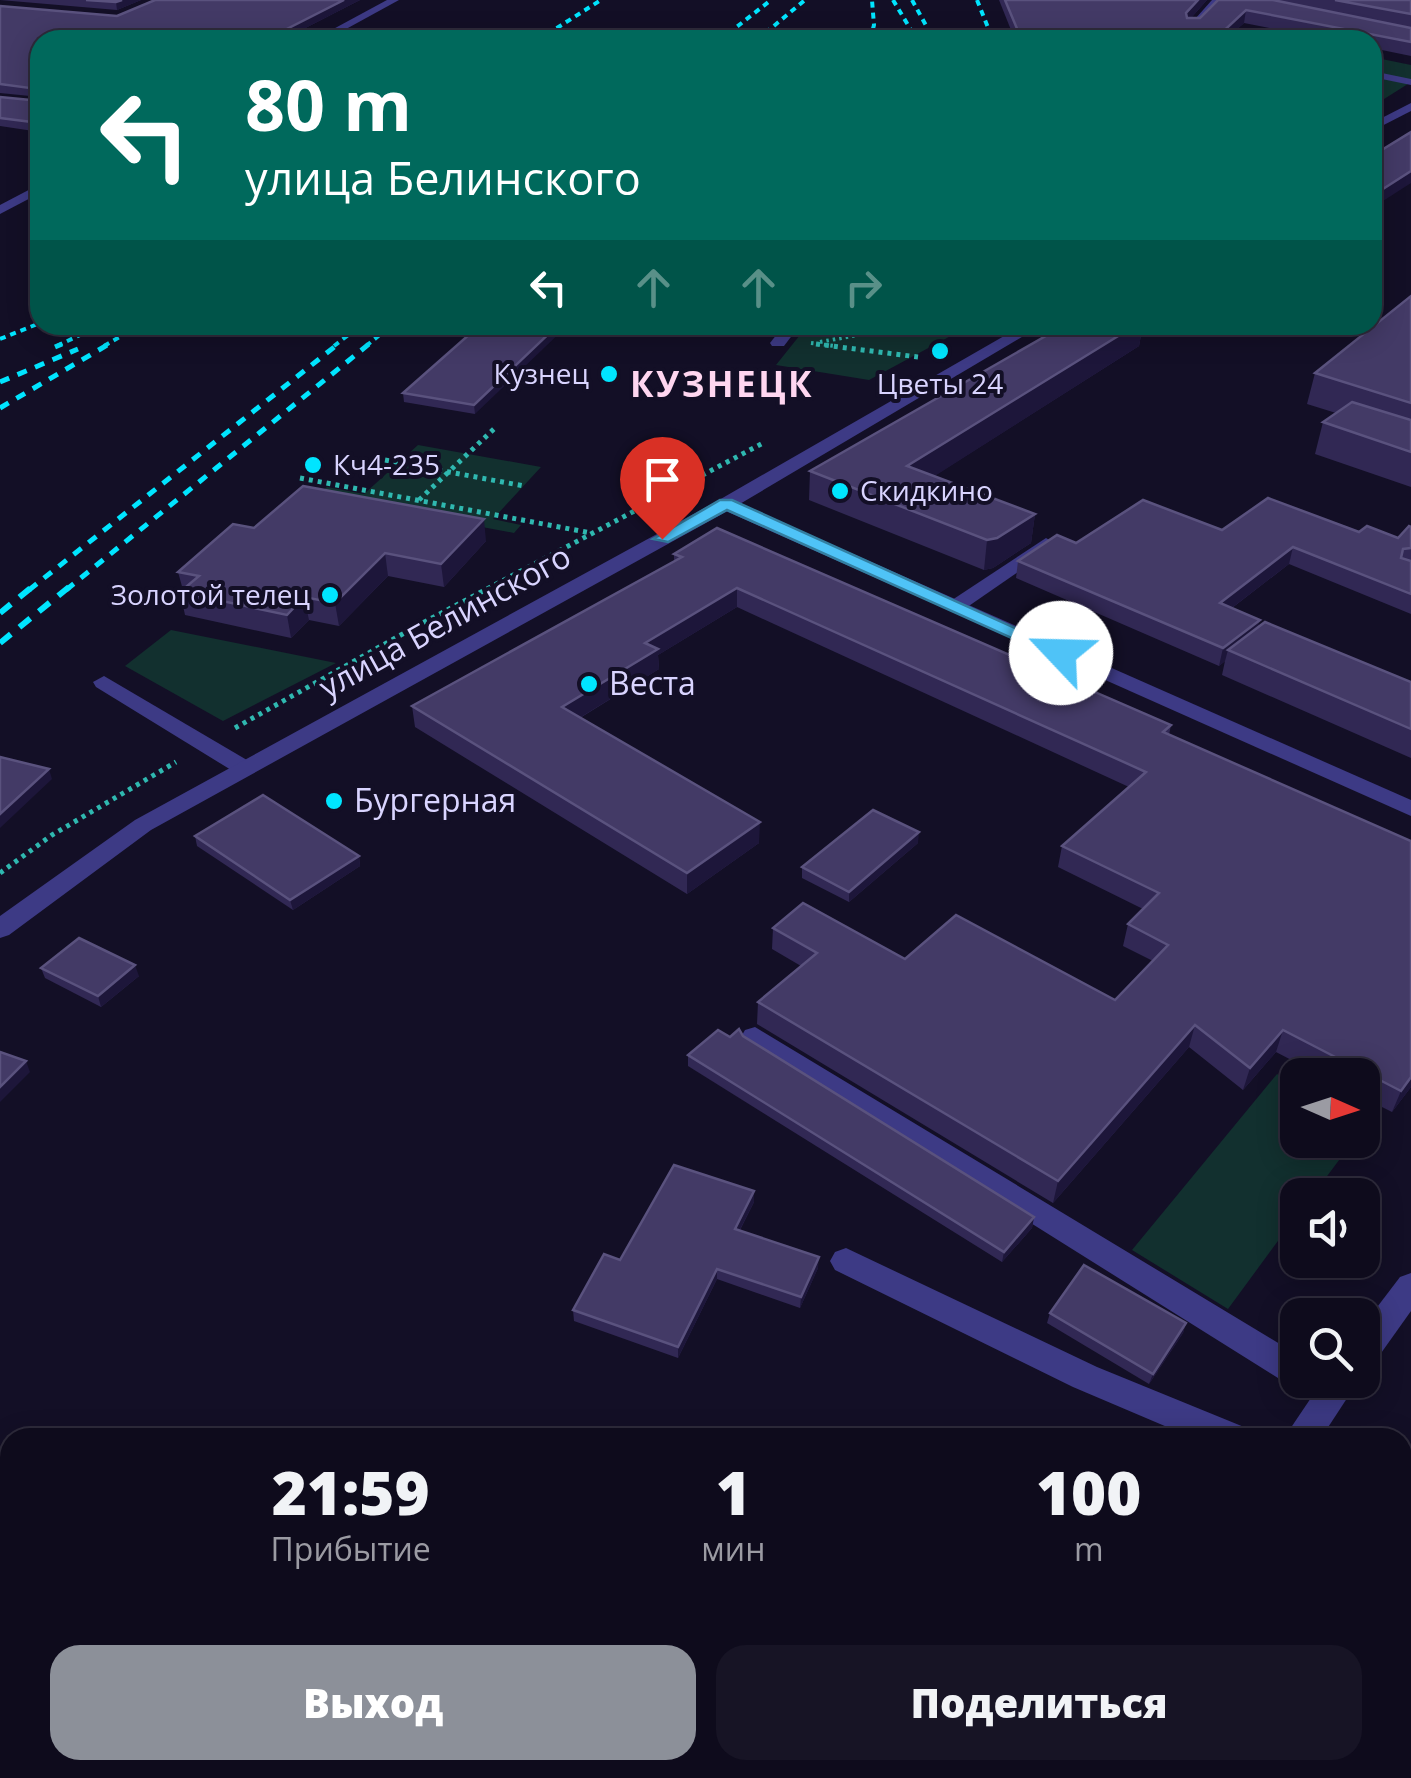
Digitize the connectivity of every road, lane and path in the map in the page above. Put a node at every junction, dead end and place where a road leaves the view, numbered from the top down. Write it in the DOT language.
graph roads {
  1 [pos="394,0"];
  2 [pos="1218,0"];
  3 [pos="1190,26"];
  4 [pos="337,30"];
  5 [pos="1382,76"];
  6 [pos="1411,82"];
  7 [pos="1411,106"];
  8 [pos="1382,122"];
  9 [pos="30,194"];
  10 [pos="0,210"];
  11 [pos="784,335"];
  12 [pos="856,335"];
  13 [pos="1017,335"];
  14 [pos="778,343"];
  15 [pos="812,343"];
  16 [pos="924,358"];
  17 [pos="912,364"];
  18 [pos="496,428"];
  19 [pos="766,442"];
  20 [pos="385,460"];
  21 [pos="449,472"];
  22 [pos="300,478"];
  23 [pos="524,486"];
  24 [pos="418,500"];
  25 [pos="726,504"];
  26 [pos="592,534"];
  27 [pos="1054,539"];
  28 [pos="956,606"];
  29 [pos="104,682"];
  30 [pos="206,744"];
  31 [pos="244,768"];
  32 [pos="1411,809"];
  33 [pos="0,873"];
  34 [pos="0,928"];
  35 [pos="755,1037"];
  36 [pos="846,1261"];
  37 [pos="1411,1286"];
  38 [pos="1380,1328"];
  39 [pos="1280,1361"];
  40 [pos="1321,1398"];
  41 [pos="1208,1428"];
  42 [pos="1305,1428"];
  1 -- 4 [label="street"];
  2 -- 3 [label="street"];
  5 -- 6 [label="street"];
  7 -- 8 [label="street"];
  9 -- 10 [label="street"];
  11 -- 14 [label="street"];
  12 -- 15 [label="path"];
  13 -- 25 [label="street, улица Белинского"];
  16 -- 17 [label="path"];
  18 -- 21 [label="path"];
  19 -- 26 [label="path"];
  20 -- 21 [label="path"];
  21 -- 23 [label="path"];
  21 -- 24 [label="path"];
  22 -- 24 [label="path"];
  24 -- 26 [label="path"];
  25 -- 28 [label="street"];
  25 -- 31 [label="street, улица Белинского"];
  26 -- 30 [label="path"];
  27 -- 28 [label="street"];
  28 -- 32 [label="street"];
  29 -- 30 [label="street"];
  30 -- 31 [label="street"];
  30 -- 33 [label="path"];
  31 -- 34 [label="street, улица Белинского"];
  35 -- 39 [label="street"];
  36 -- 41 [label="street"];
  37 -- 38 [label="street"];
  40 -- 42 [label="street"];
}
